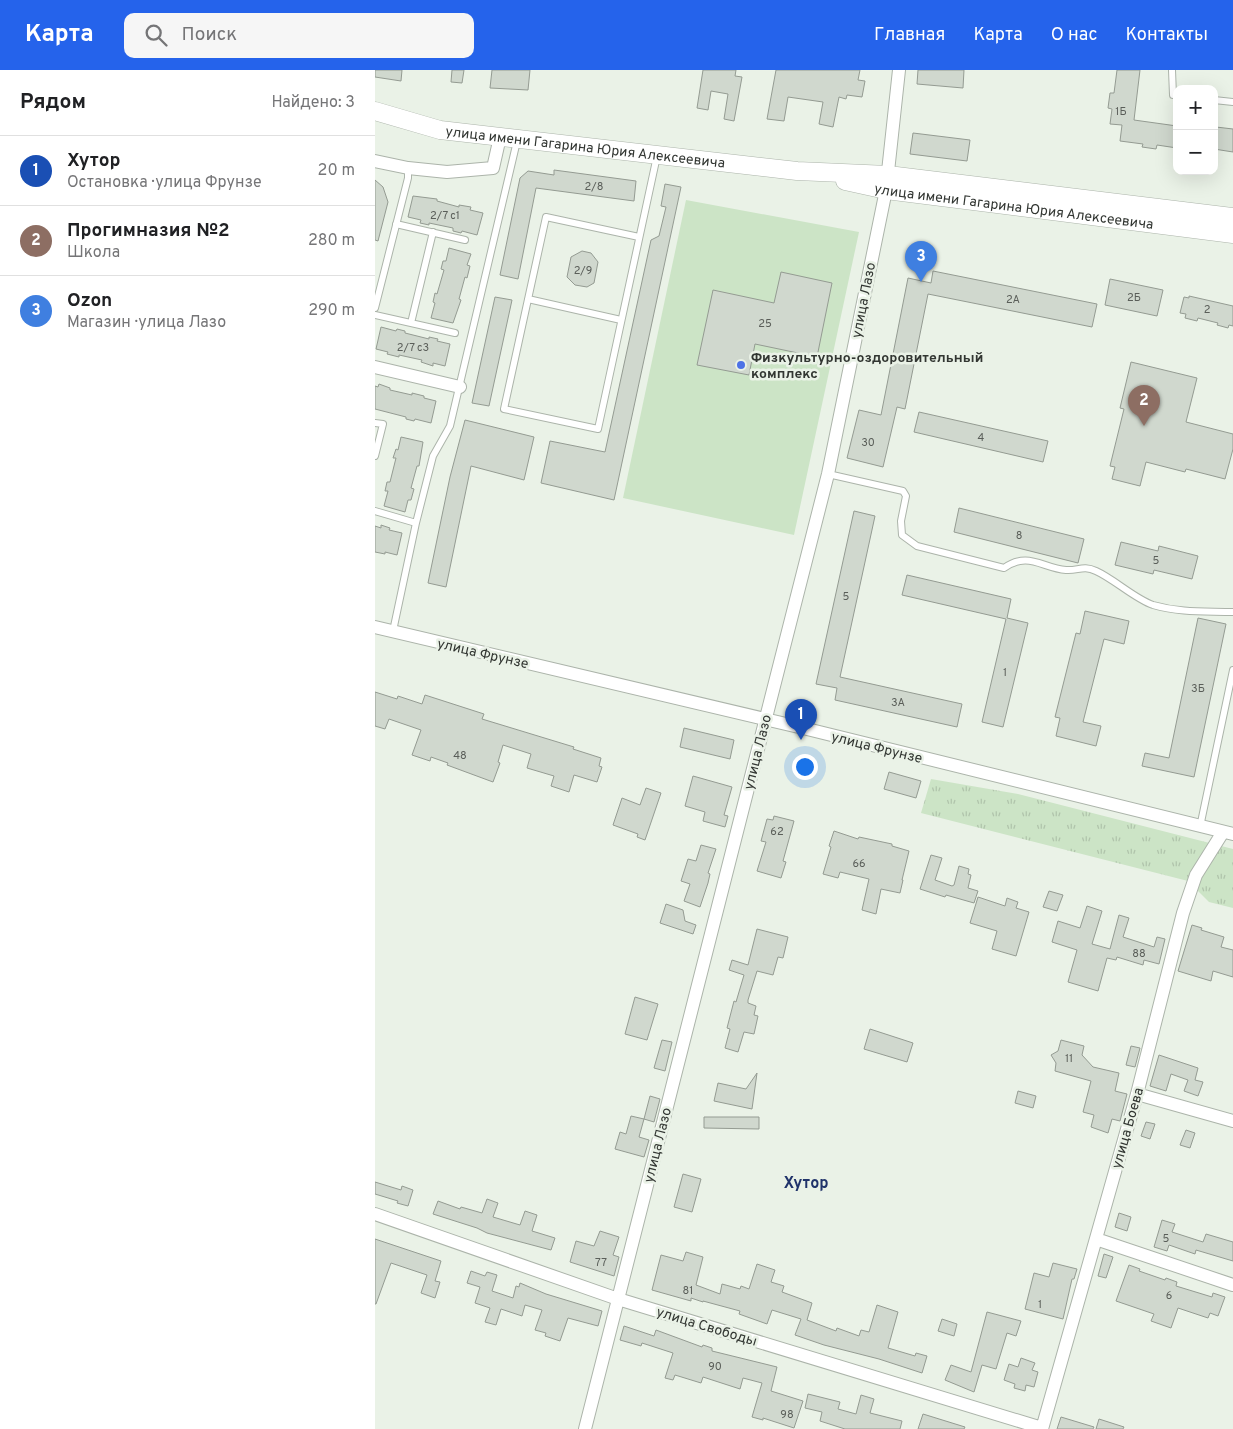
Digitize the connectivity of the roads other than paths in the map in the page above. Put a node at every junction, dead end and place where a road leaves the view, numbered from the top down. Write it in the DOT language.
graph roads {
  1 [pos="899,70"];
  2 [pos="1172,70"];
  3 [pos="1173,95"];
  4 [pos="1218,100"];
  5 [pos="1233,102"];
  6 [pos="375,111"];
  7 [pos="500,137"];
  8 [pos="517,139"];
  9 [pos="657,155"];
  10 [pos="375,160"];
  11 [pos="408,168"];
  12 [pos="887,183"];
  13 [pos="1233,217"];
  14 [pos="396,224"];
  15 [pos="433,232"];
  16 [pos="1233,234"];
  17 [pos="639,237"];
  18 [pos="465,240"];
  19 [pos="528,299"];
  20 [pos="375,308"];
  21 [pos="375,315"];
  22 [pos="621,320"];
  23 [pos="411,323"];
  24 [pos="455,334"];
  25 [pos="375,367"];
  26 [pos="460,387"];
  27 [pos="375,423"];
  28 [pos="375,456"];
  29 [pos="828,474"];
  30 [pos="375,512"];
  31 [pos="416,522"];
  32 [pos="1233,612"];
  33 [pos="375,627"];
  34 [pos="393,631"];
  35 [pos="1233,670"];
  36 [pos="765,720"];
  37 [pos="1201,827"];
  38 [pos="1228,833"];
  39 [pos="1137,1094"];
  40 [pos="1233,1121"];
  41 [pos="375,1214"];
  42 [pos="1096,1239"];
  43 [pos="1233,1285"];
  44 [pos="618,1299"];
  45 [pos="585,1429"];
  46 [pos="1042,1429"];
  1 -- 12 [label="street, улица Лазо"];
  2 -- 3 [label="lane"];
  4 -- 5 [label="lane"];
  6 -- 7 [label="street, улица имени Гагарина Юрия Алексеевича"];
  7 -- 8 [label="street, улица имени Гагарина Юрия Алексеевича"];
  7 -- 11 [label="street"];
  8 -- 9 [label="street, улица имени Гагарина Юрия Алексеевича"];
  8 -- 26 [label="lane"];
  9 -- 12 [label="street, улица имени Гагарина Юрия Алексеевича"];
  9 -- 17 [label="lane"];
  10 -- 11 [label="street"];
  11 -- 14 [label="lane"];
  12 -- 13 [label="street, улица имени Гагарина Юрия Алексеевича"];
  12 -- 16 [label="street, улица имени Гагарина Юрия Алексеевича"];
  12 -- 29 [label="street, улица Лазо"];
  14 -- 15 [label="lane"];
  14 -- 20 [label="lane"];
  15 -- 18 [label="lane"];
  15 -- 23 [label="lane"];
  17 -- 19 [label="lane"];
  17 -- 22 [label="lane"];
  19 -- 22 [label="lane"];
  19 -- 22 [label="lane"];
  21 -- 23 [label="lane"];
  23 -- 24 [label="lane"];
  25 -- 26 [label="street"];
  26 -- 31 [label="lane"];
  27 -- 28 [label="lane"];
  29 -- 32 [label="lane"];
  29 -- 36 [label="street, улица Лазо"];
  30 -- 31 [label="lane"];
  31 -- 34 [label="lane"];
  33 -- 34 [label="street, улица Фрунзе"];
  34 -- 36 [label="street, улица Фрунзе"];
  35 -- 37 [label="lane"];
  36 -- 37 [label="street, улица Фрунзе"];
  36 -- 44 [label="street, улица Лазо"];
  37 -- 38 [label="street, улица Фрунзе"];
  38 -- 39 [label="street, улица Боева"];
  39 -- 40 [label="street"];
  39 -- 42 [label="street, улица Боева"];
  41 -- 44 [label="street, улица Свободы"];
  42 -- 43 [label="street"];
  42 -- 46 [label="street, улица Боева"];
  44 -- 45 [label="street, улица Лазо"];
  44 -- 46 [label="street, улица Свободы"];
}
